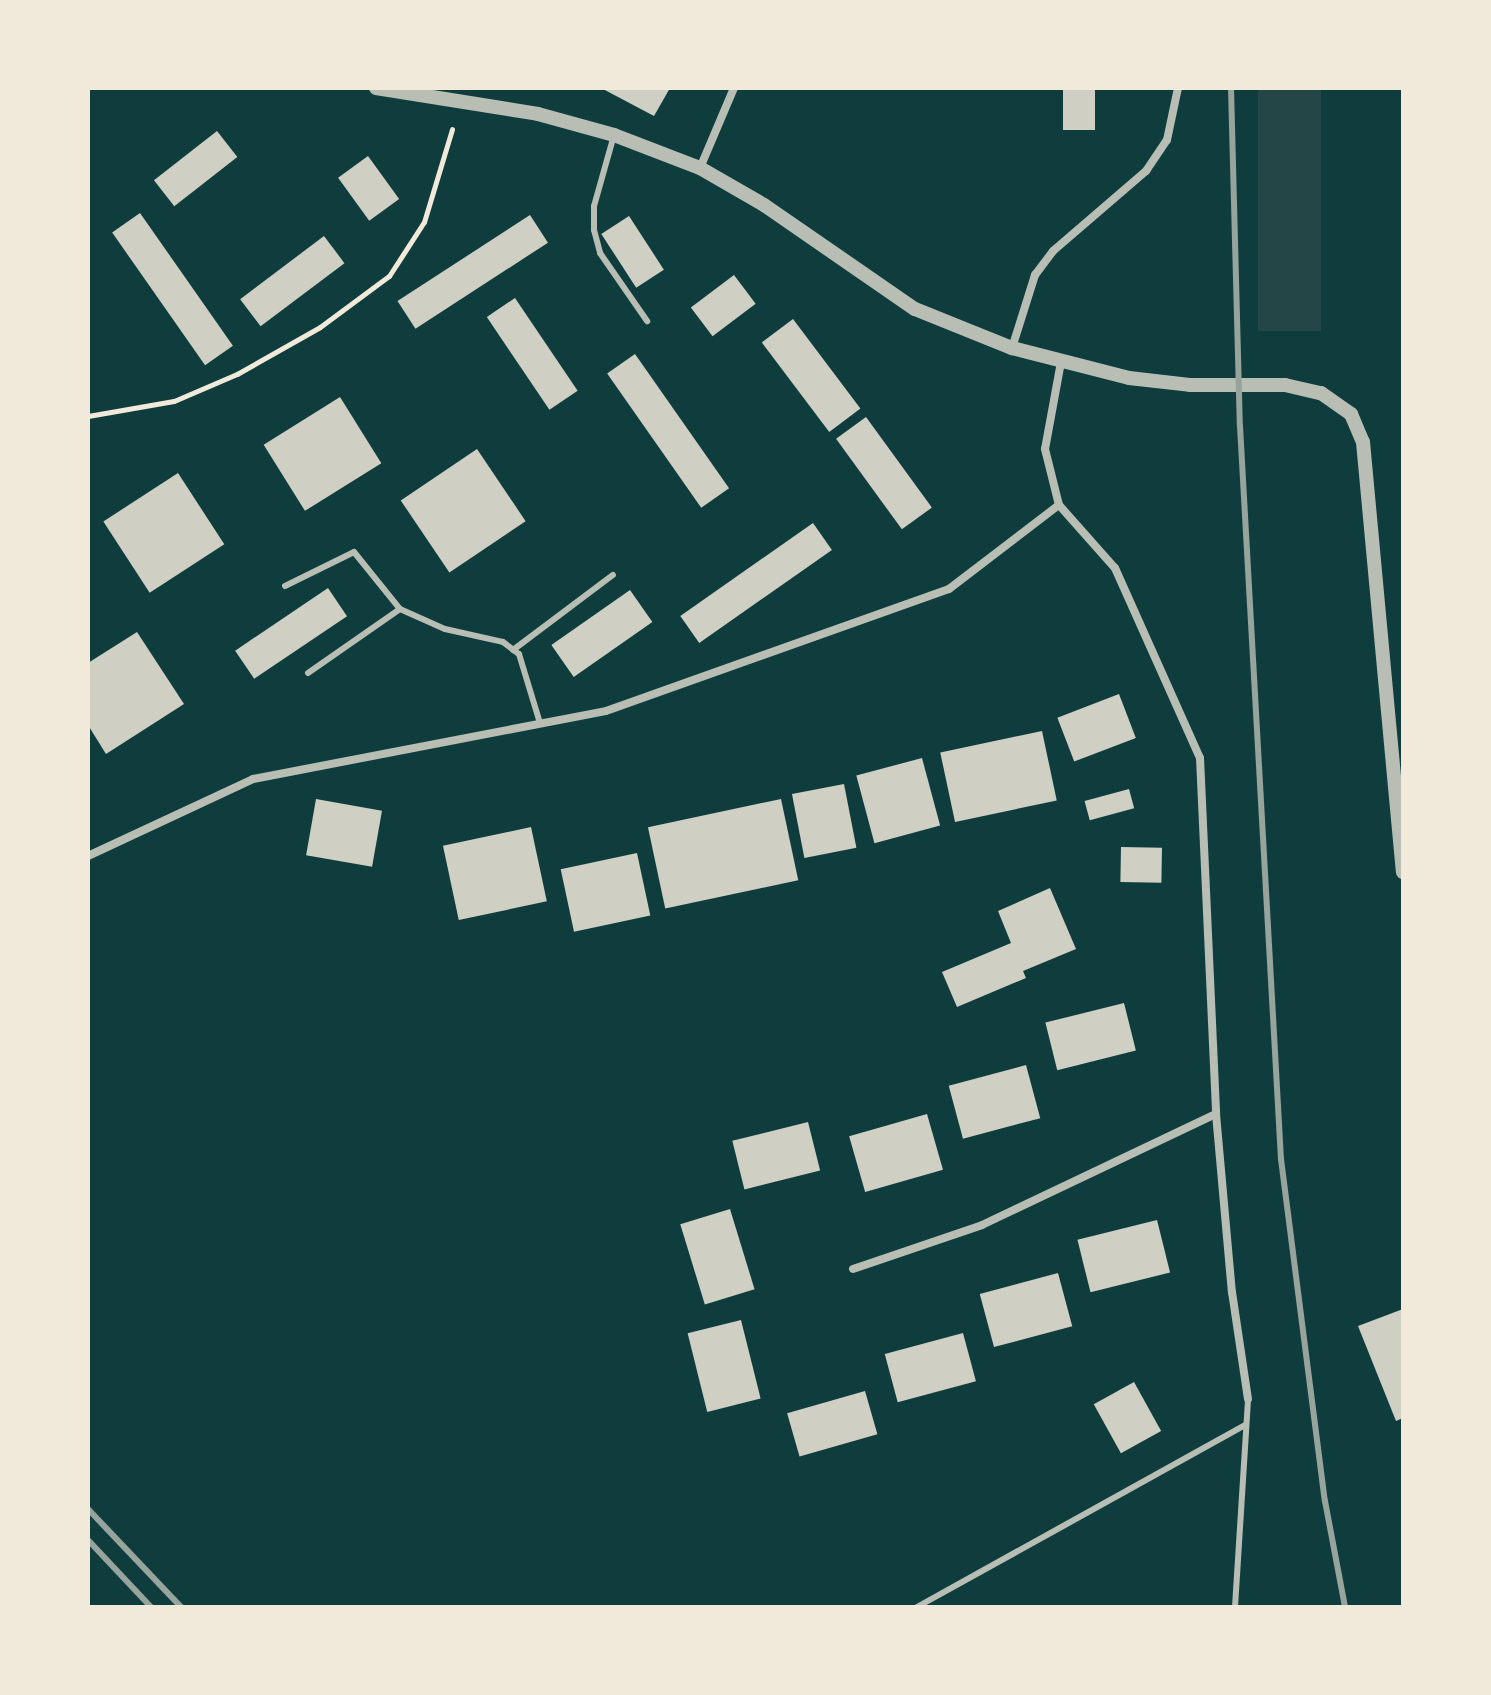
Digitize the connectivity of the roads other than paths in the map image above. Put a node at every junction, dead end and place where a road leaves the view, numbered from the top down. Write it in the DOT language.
graph roads {
  1 [pos="376,88"];
  2 [pos="734,88"];
  3 [pos="1178,88"];
  4 [pos="614,135"];
  5 [pos="700,168"];
  6 [pos="647,321"];
  7 [pos="1012,348"];
  8 [pos="1061,362"];
  9 [pos="1059,505"];
  10 [pos="613,575"];
  11 [pos="285,586"];
  12 [pos="400,609"];
  13 [pos="513,650"];
  14 [pos="308,673"];
  15 [pos="540,723"];
  16 [pos="88,856"];
  17 [pos="1403,872"];
  18 [pos="1216,1114"];
  19 [pos="853,1269"];
  20 [pos="1248,1399"];
  21 [pos="1246,1425"];
  22 [pos="917,1607"];
  23 [pos="1235,1607"];
  1 -- 4 [label="street"];
  2 -- 5 [label="street"];
  3 -- 7 [label="street"];
  4 -- 5 [label="street"];
  4 -- 6 [label="lane"];
  5 -- 7 [label="street"];
  7 -- 8 [label="street"];
  8 -- 9 [label="street"];
  8 -- 17 [label="street"];
  9 -- 15 [label="street"];
  9 -- 18 [label="street"];
  10 -- 13 [label="lane"];
  11 -- 12 [label="lane"];
  12 -- 13 [label="lane"];
  12 -- 14 [label="lane"];
  13 -- 15 [label="lane"];
  15 -- 16 [label="street"];
  18 -- 19 [label="street"];
  18 -- 20 [label="street"];
  20 -- 21 [label="lane"];
  21 -- 22 [label="lane"];
  21 -- 23 [label="lane"];
}
